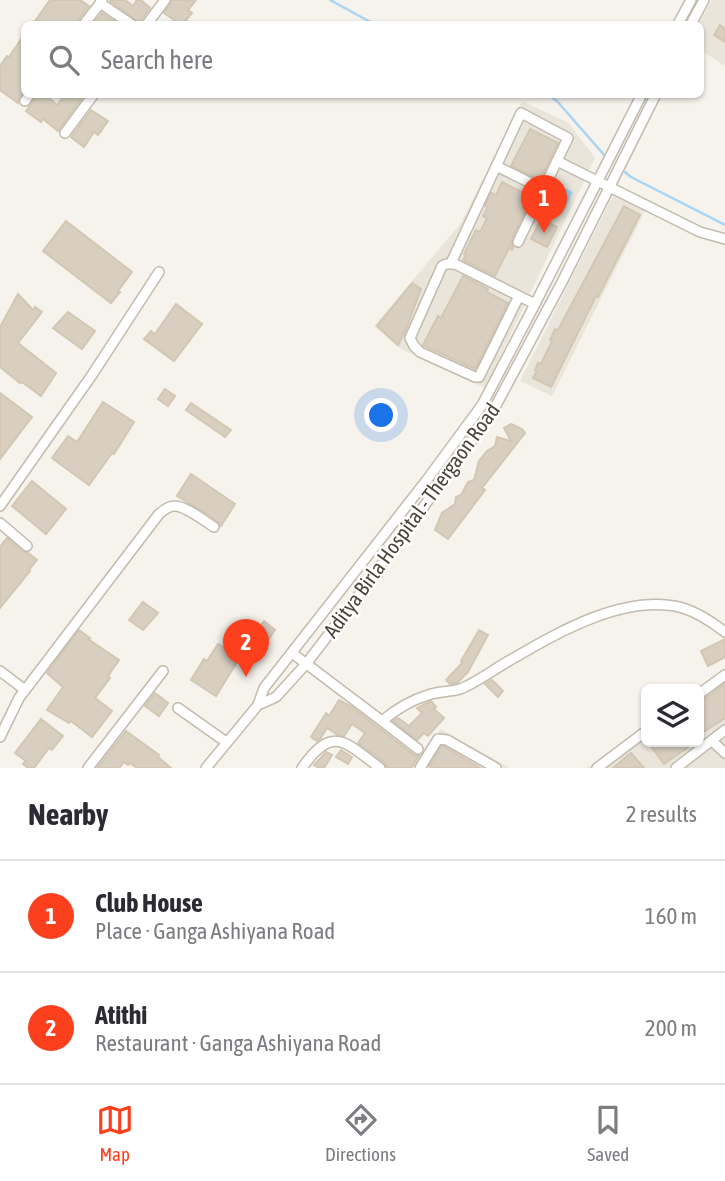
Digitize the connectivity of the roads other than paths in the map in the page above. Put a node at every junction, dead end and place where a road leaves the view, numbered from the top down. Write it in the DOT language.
graph roads {
  1 [pos="166,0"];
  2 [pos="691,0"];
  3 [pos="704,0"];
  4 [pos="101,1"];
  5 [pos="85,21"];
  6 [pos="127,21"];
  7 [pos="149,21"];
  8 [pos="680,21"];
  9 [pos="693,21"];
  10 [pos="91,98"];
  11 [pos="640,98"];
  12 [pos="654,98"];
  13 [pos="65,133"];
  14 [pos="557,161"];
  15 [pos="496,166"];
  16 [pos="598,181"];
  17 [pos="610,187"];
  18 [pos="543,189"];
  19 [pos="725,239"];
  20 [pos="518,242"];
  21 [pos="451,263"];
  22 [pos="159,272"];
  23 [pos="519,296"];
  24 [pos="535,304"];
  25 [pos="0,506"];
  26 [pos="0,523"];
  27 [pos="214,527"];
  28 [pos="27,546"];
  29 [pos="725,632"];
  30 [pos="292,653"];
  31 [pos="306,664"];
  32 [pos="0,671"];
  33 [pos="163,671"];
  34 [pos="725,675"];
  35 [pos="25,690"];
  36 [pos="704,690"];
  37 [pos="258,705"];
  38 [pos="178,708"];
  39 [pos="382,721"];
  40 [pos="725,730"];
  41 [pos="641,736"];
  42 [pos="0,737"];
  43 [pos="712,741"];
  44 [pos="226,742"];
  45 [pos="418,749"];
  46 [pos="725,752"];
  47 [pos="88,768"];
  48 [pos="206,768"];
  49 [pos="302,768"];
  50 [pos="380,768"];
  51 [pos="420,768"];
  52 [pos="496,768"];
  53 [pos="597,768"];
  54 [pos="676,768"];
  1 -- 7 [label="street"];
  2 -- 8 [label="street"];
  3 -- 9 [label="street"];
  4 -- 5 [label="street"];
  4 -- 6 [label="street"];
  10 -- 13 [label="street"];
  11 -- 16 [label="street"];
  12 -- 17 [label="street, Aditya Birla Hospital - Thergaon Road"];
  14 -- 15 [label="street"];
  14 -- 16 [label="street"];
  14 -- 18 [label="street"];
  15 -- 18 [label="street"];
  15 -- 21 [label="street"];
  16 -- 17 [label="street"];
  16 -- 24 [label="street"];
  17 -- 19 [label="street"];
  17 -- 31 [label="street, Aditya Birla Hospital - Thergaon Road"];
  18 -- 20 [label="street"];
  21 -- 23 [label="street"];
  21 -- 23 [label="street"];
  22 -- 25 [label="street"];
  23 -- 24 [label="street"];
  24 -- 30 [label="street"];
  26 -- 28 [label="street"];
  27 -- 35 [label="street"];
  29 -- 39 [label="street"];
  30 -- 31 [label="street"];
  30 -- 37 [label="street"];
  31 -- 37 [label="street, Aditya Birla Hospital - Thergaon Road"];
  31 -- 39 [label="street"];
  32 -- 35 [label="street"];
  33 -- 47 [label="street"];
  34 -- 36 [label="street"];
  35 -- 42 [label="street"];
  37 -- 44 [label="street, Aditya Birla Hospital - Thergaon Road"];
  38 -- 44 [label="street"];
  39 -- 45 [label="street"];
  40 -- 43 [label="street"];
  41 -- 53 [label="street"];
  43 -- 46 [label="street"];
  43 -- 54 [label="street"];
  44 -- 48 [label="street, Aditya Birla Hospital - Thergaon Road"];
  49 -- 50 [label="street"];
  51 -- 52 [label="street"];
}
